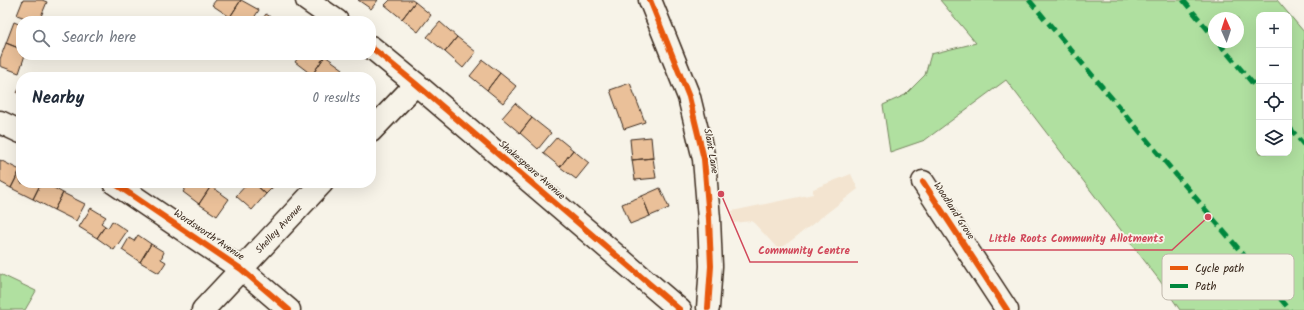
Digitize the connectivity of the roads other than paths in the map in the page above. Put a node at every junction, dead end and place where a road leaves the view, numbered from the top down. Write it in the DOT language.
graph roads {
  1 [pos="307,0"];
  2 [pos="650,0"];
  3 [pos="330,16"];
  4 [pos="376,51"];
  5 [pos="416,84"];
  6 [pos="0,122"];
  7 [pos="376,126"];
  8 [pos="16,130"];
  9 [pos="923,182"];
  10 [pos="121,188"];
  11 [pos="317,188"];
  12 [pos="241,269"];
  13 [pos="705,309"];
  14 [pos="203,310"];
  15 [pos="289,310"];
  16 [pos="680,310"];
  17 [pos="1007,310"];
  1 -- 3 [label="street"];
  2 -- 13 [label="street, Slant Lane"];
  4 -- 5 [label="street, Shakespeare Avenue"];
  5 -- 7 [label="street"];
  5 -- 16 [label="street, Shakespeare Avenue"];
  6 -- 8 [label="street"];
  9 -- 17 [label="street, Woodland Grove"];
  10 -- 12 [label="street, Wordsworth Avenue"];
  11 -- 12 [label="street, Shelley Avenue"];
  12 -- 14 [label="street, Shelley Avenue"];
  12 -- 15 [label="street, Wordsworth Avenue"];
}
